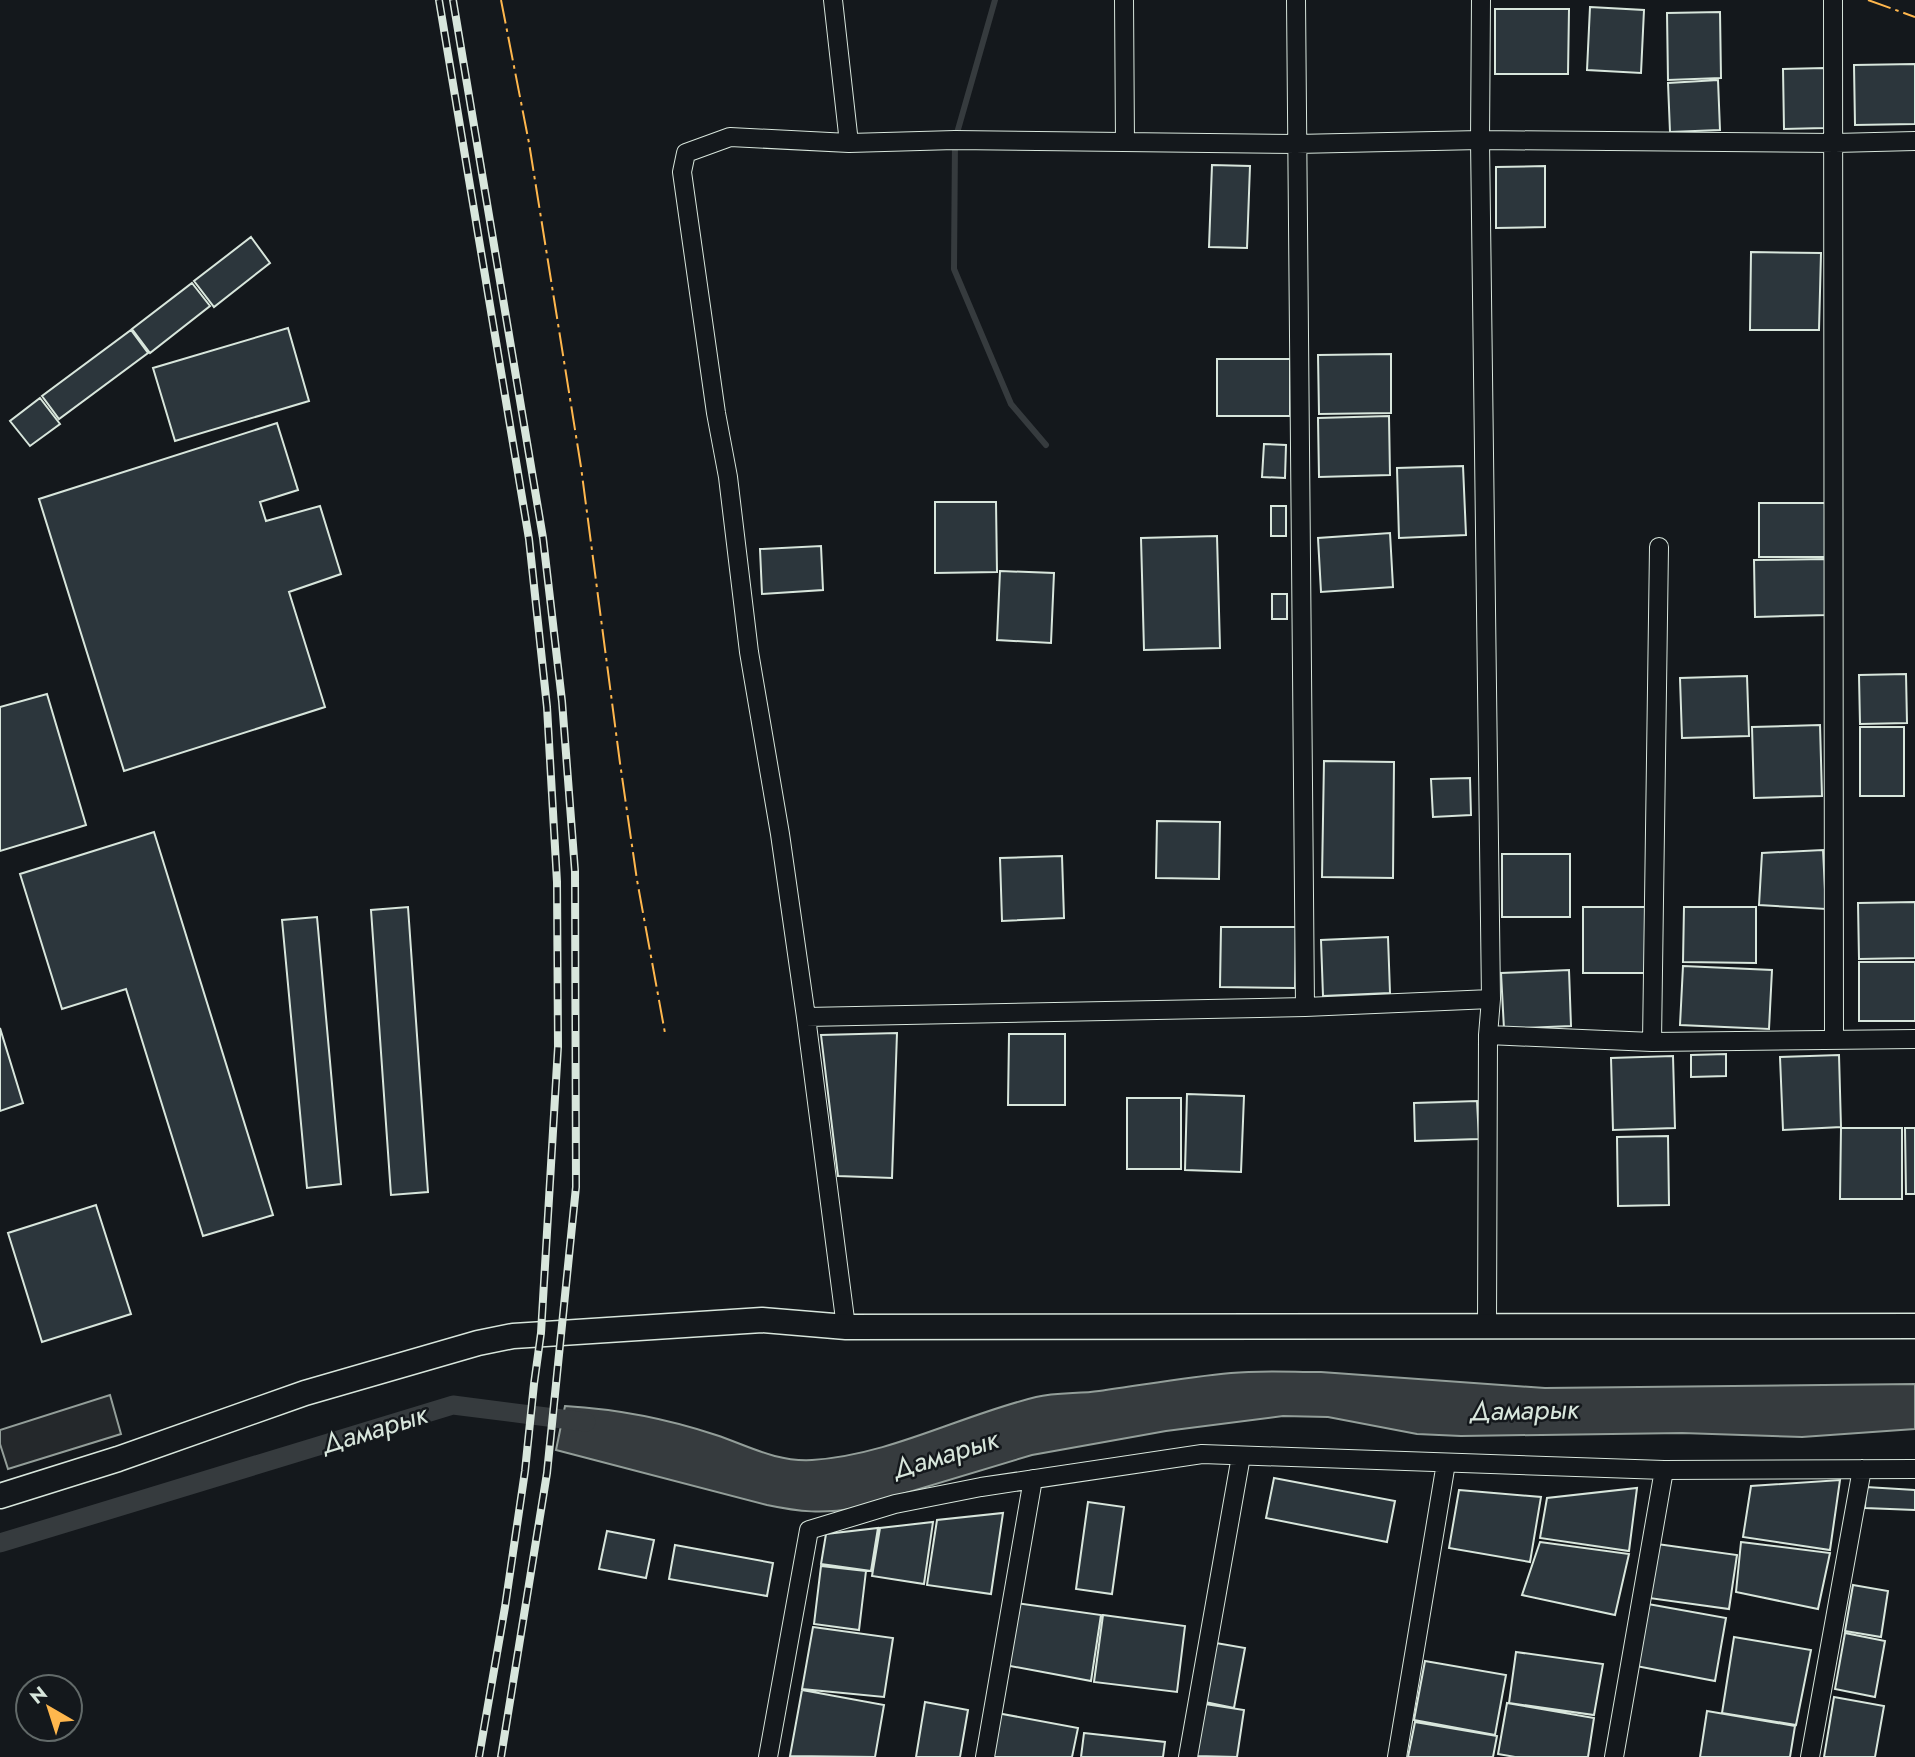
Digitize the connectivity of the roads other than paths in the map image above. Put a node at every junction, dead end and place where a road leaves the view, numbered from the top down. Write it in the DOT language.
graph roads {
  1 [pos="833,0"];
  2 [pos="1124,0"];
  3 [pos="1296,0"];
  4 [pos="1481,0"];
  5 [pos="1833,0"];
  6 [pos="1480,140"];
  7 [pos="1915,141"];
  8 [pos="1125,142"];
  9 [pos="849,143"];
  10 [pos="1835,143"];
  11 [pos="1296,144"];
  12 [pos="1659,547"];
  13 [pos="1491,999"];
  14 [pos="1305,1007"];
  15 [pos="806,1017"];
  16 [pos="1488,1035"];
  17 [pos="1915,1039"];
  18 [pos="1835,1040"];
  19 [pos="1653,1042"];
  20 [pos="1915,1326"];
  21 [pos="846,1327"];
  22 [pos="1487,1327"];
  23 [pos="1241,1456"];
  24 [pos="1446,1463"];
  25 [pos="1863,1469"];
  26 [pos="1915,1469"];
  27 [pos="1664,1470"];
  28 [pos="1033,1479"];
  29 [pos="0,1496"];
  30 [pos="768,1757"];
  31 [pos="985,1757"];
  32 [pos="1188,1757"];
  33 [pos="1397,1757"];
  34 [pos="1614,1757"];
  35 [pos="1810,1757"];
  1 -- 9 [label="street"];
  2 -- 8 [label="street"];
  3 -- 11 [label="street"];
  4 -- 6 [label="street"];
  5 -- 10 [label="street"];
  6 -- 10 [label="street"];
  6 -- 11 [label="street"];
  6 -- 13 [label="street"];
  7 -- 10 [label="street"];
  8 -- 9 [label="street"];
  8 -- 11 [label="street"];
  9 -- 15 [label="street"];
  10 -- 18 [label="street"];
  11 -- 14 [label="street"];
  12 -- 19 [label="street"];
  13 -- 14 [label="street"];
  13 -- 16 [label="street"];
  14 -- 15 [label="street"];
  15 -- 21 [label="street"];
  16 -- 19 [label="street"];
  16 -- 22 [label="street"];
  17 -- 18 [label="street"];
  18 -- 19 [label="street"];
  20 -- 22 [label="main road"];
  21 -- 22 [label="main road"];
  21 -- 29 [label="main road"];
  23 -- 24 [label="street"];
  23 -- 28 [label="street"];
  23 -- 32 [label="street"];
  24 -- 27 [label="street"];
  24 -- 33 [label="street"];
  25 -- 26 [label="street"];
  25 -- 27 [label="street"];
  25 -- 35 [label="street"];
  27 -- 34 [label="street"];
  28 -- 30 [label="street"];
  28 -- 31 [label="street"];
}
